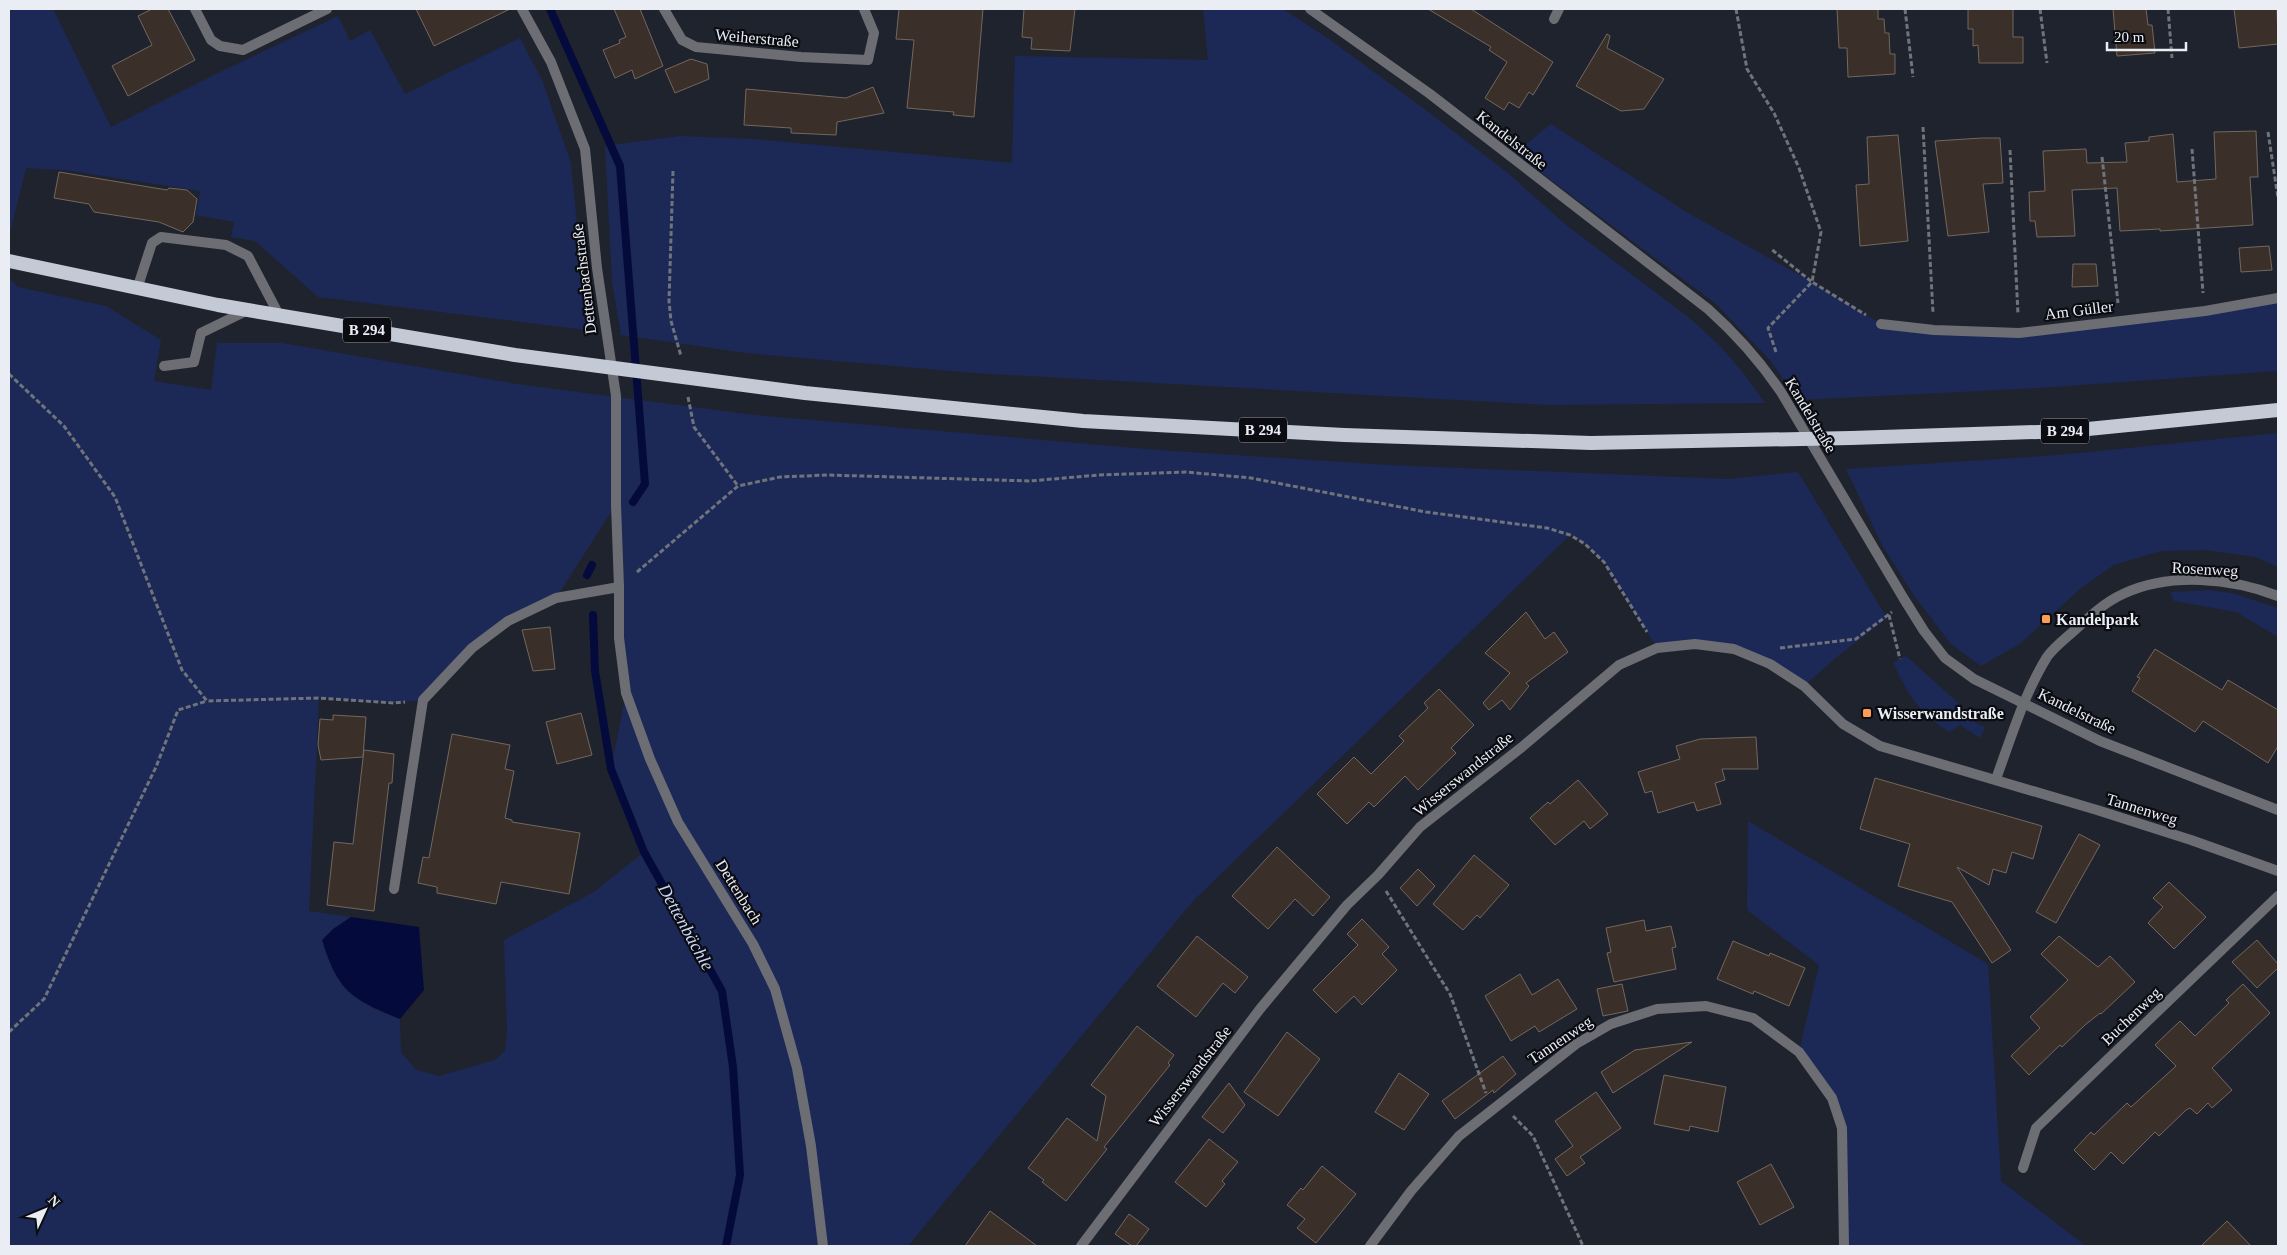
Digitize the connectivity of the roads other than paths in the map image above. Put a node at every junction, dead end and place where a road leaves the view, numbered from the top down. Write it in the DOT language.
graph roads {
  1 [pos="195,9"];
  2 [pos="327,9"];
  3 [pos="522,9"];
  4 [pos="664,9"];
  5 [pos="864,9"];
  6 [pos="1310,9"];
  7 [pos="1559,9"];
  8 [pos="1554,19"];
  9 [pos="9,261"];
  10 [pos="137,289"];
  11 [pos="2278,298"];
  12 [pos="248,310"];
  13 [pos="278,315"];
  14 [pos="1881,324"];
  15 [pos="164,366"];
  16 [pos="2278,410"];
  17 [pos="617,560"];
  18 [pos="619,587"];
  19 [pos="2278,596"];
  20 [pos="2024,702"];
  21 [pos="1996,779"];
  22 [pos="2278,810"];
  23 [pos="2278,870"];
  24 [pos="394,889"];
  25 [pos="2278,896"];
  26 [pos="2023,1168"];
  27 [pos="823,1246"];
  28 [pos="1081,1246"];
  29 [pos="1370,1246"];
  30 [pos="1844,1246"];
  1 -- 2 [label="street"];
  3 -- 17 [label="street, Dettenbachstraße"];
  4 -- 5 [label="street, Weiherstraße"];
  6 -- 20 [label="street, Kandelstraße"];
  7 -- 8 [label="street"];
  9 -- 10 [label="highway, B 294"];
  10 -- 12 [label="highway, B 294"];
  10 -- 13 [label="street"];
  11 -- 14 [label="street, Am Güller"];
  12 -- 13 [label="highway, B 294"];
  12 -- 15 [label="street"];
  13 -- 16 [label="highway, B 294"];
  17 -- 18 [label="street, Dettenbach"];
  18 -- 24 [label="street"];
  18 -- 27 [label="street, Dettenbach"];
  19 -- 20 [label="street, Rosenweg"];
  20 -- 21 [label="street, Rosenweg"];
  20 -- 22 [label="street, Kandelstraße"];
  21 -- 23 [label="street, Tannenweg"];
  21 -- 28 [label="street, Wisserswandstraße"];
  25 -- 26 [label="street, Buchenweg"];
  29 -- 30 [label="street, Tannenweg"];
}
